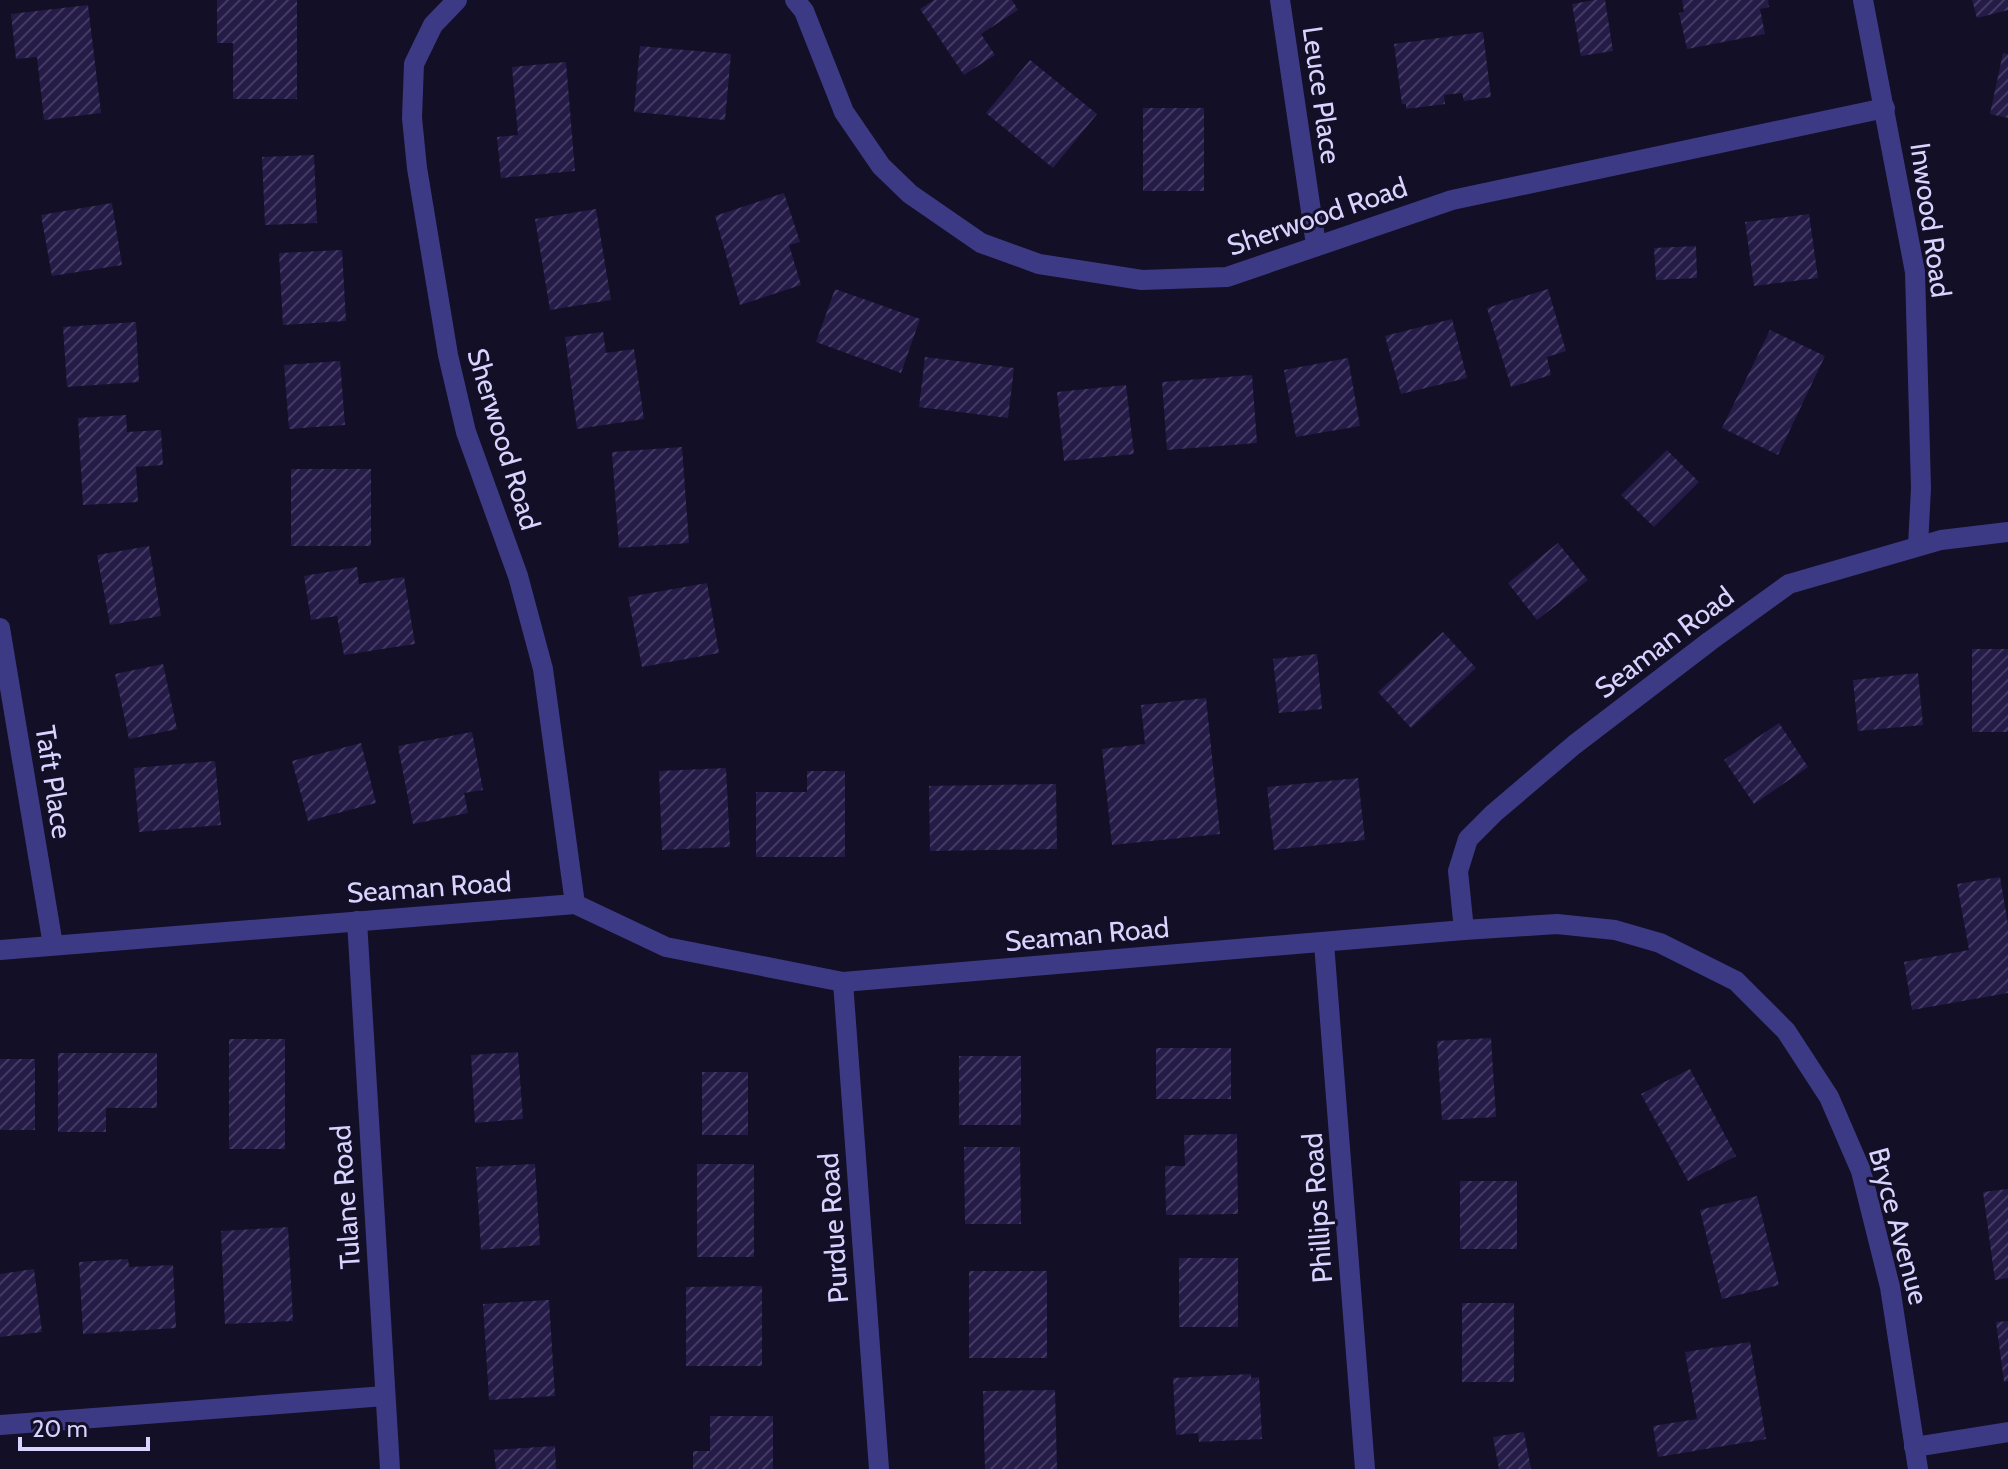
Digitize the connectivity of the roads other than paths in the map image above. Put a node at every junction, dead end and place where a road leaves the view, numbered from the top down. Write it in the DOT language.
graph roads {
  1 [pos="457,0"];
  2 [pos="795,0"];
  3 [pos="1280,0"];
  4 [pos="1863,0"];
  5 [pos="1885,108"];
  6 [pos="1316,245"];
  7 [pos="2008,532"];
  8 [pos="1918,546"];
  9 [pos="0,628"];
  10 [pos="575,904"];
  11 [pos="357,921"];
  12 [pos="1464,930"];
  13 [pos="1324,943"];
  14 [pos="53,945"];
  15 [pos="0,950"];
  16 [pos="843,982"];
  17 [pos="385,1396"];
  18 [pos="0,1425"];
  19 [pos="2008,1432"];
  20 [pos="1914,1447"];
  21 [pos="390,1469"];
  22 [pos="879,1469"];
  23 [pos="1365,1469"];
  24 [pos="1918,1469"];
  1 -- 10 [label="street, Sherwood Road"];
  2 -- 6 [label="street, Sherwood Road"];
  3 -- 6 [label="street, Leuce Place"];
  4 -- 5 [label="street, Inwood Road"];
  5 -- 6 [label="street, Sherwood Road"];
  5 -- 8 [label="street, Inwood Road"];
  7 -- 8 [label="street, Seaman Road"];
  8 -- 12 [label="street, Seaman Road"];
  9 -- 14 [label="street, Taft Place"];
  10 -- 11 [label="street, Seaman Road"];
  10 -- 16 [label="street, Seaman Road"];
  11 -- 14 [label="street, Seaman Road"];
  11 -- 17 [label="street, Tulane Road"];
  12 -- 13 [label="street, Seaman Road"];
  12 -- 20 [label="street, Bryce Avenue"];
  13 -- 16 [label="street, Seaman Road"];
  13 -- 23 [label="street, Phillips Road"];
  14 -- 15 [label="street, Seaman Road"];
  16 -- 22 [label="street, Purdue Road"];
  17 -- 18 [label="street"];
  17 -- 21 [label="street, Tulane Road"];
  19 -- 20 [label="street"];
  20 -- 24 [label="street, Bryce Avenue"];
}
